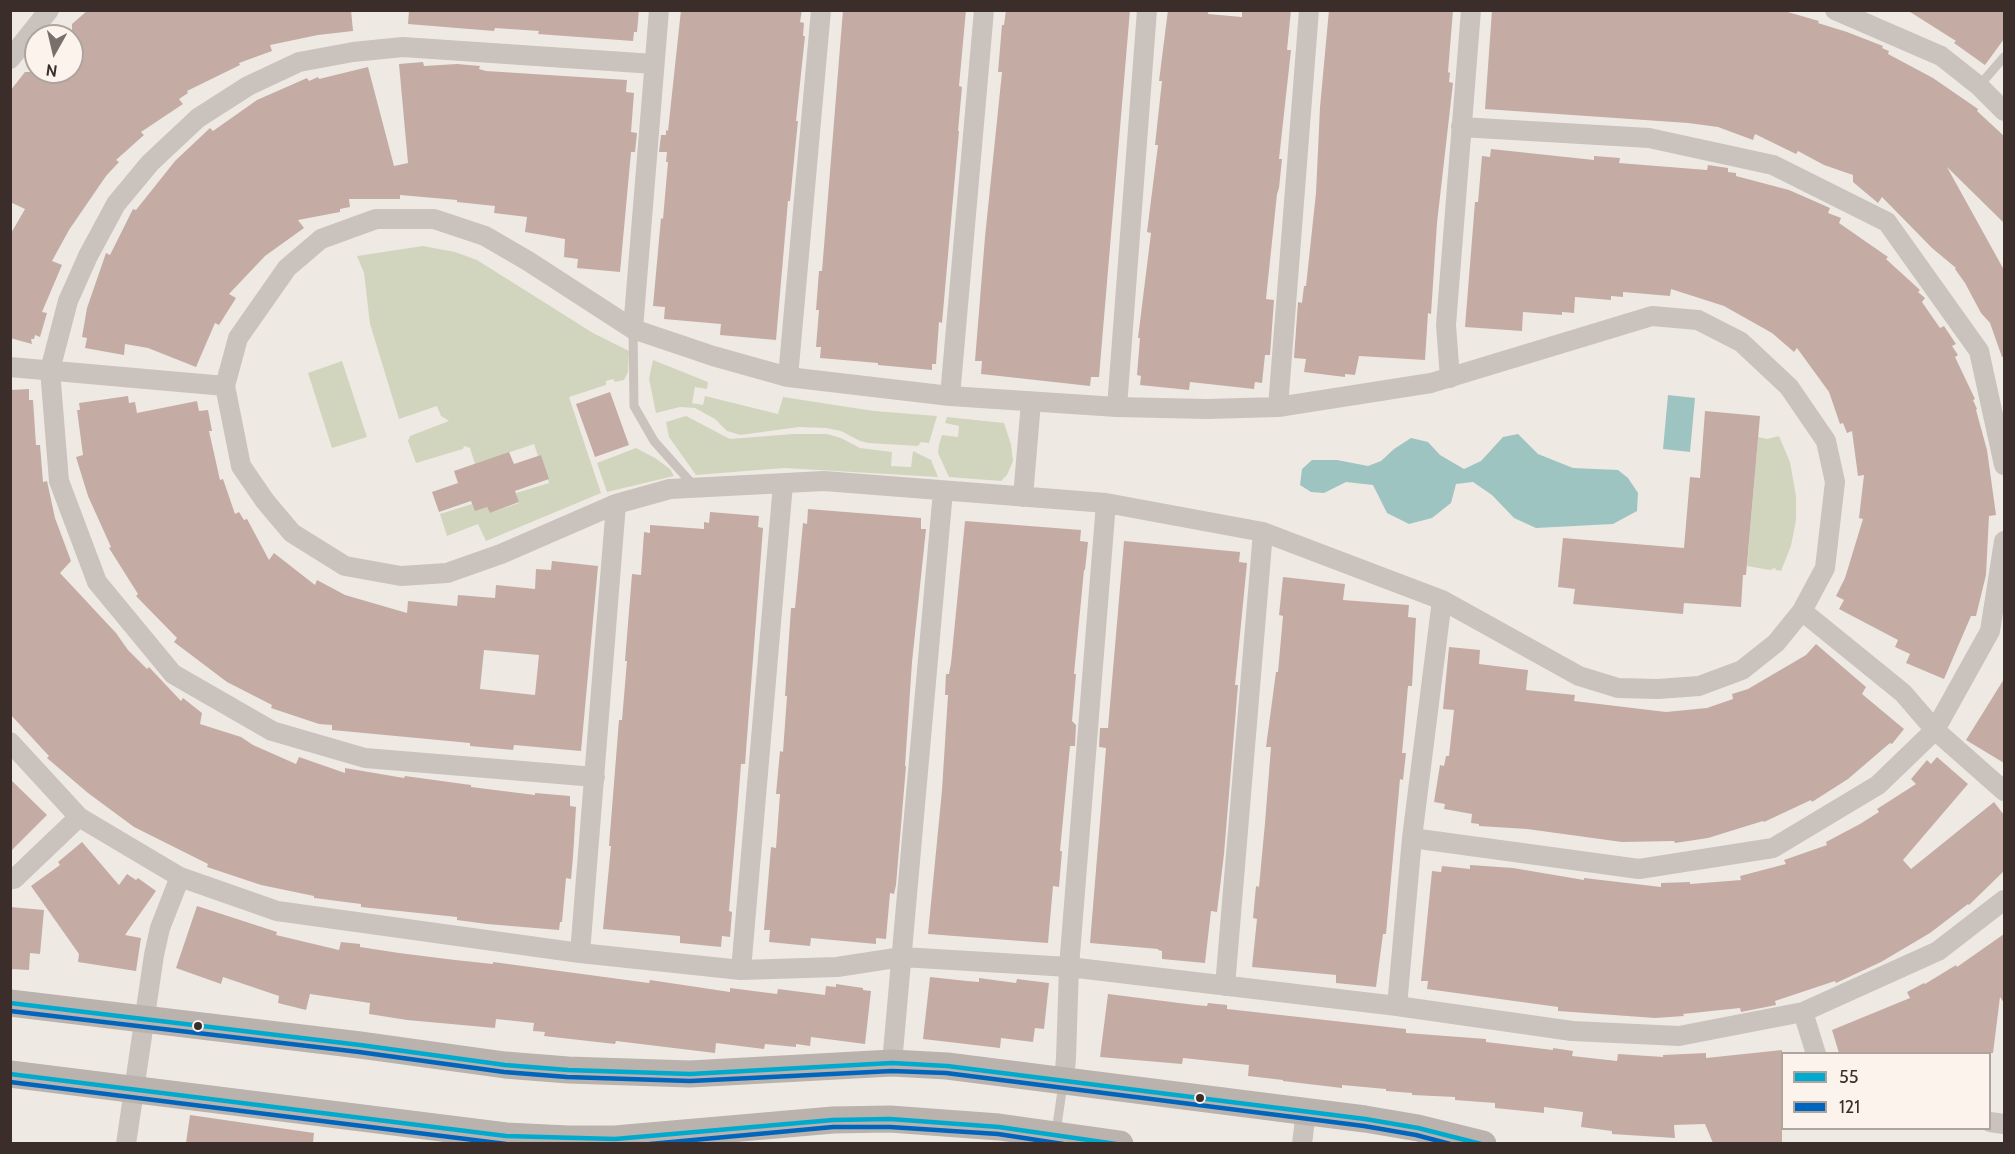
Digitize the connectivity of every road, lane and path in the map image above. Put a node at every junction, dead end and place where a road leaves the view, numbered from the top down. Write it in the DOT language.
graph roads {
  1 [pos="49,10"];
  2 [pos="658,10"];
  3 [pos="821,10"];
  4 [pos="984,10"];
  5 [pos="1147,10"];
  6 [pos="1308,10"];
  7 [pos="1471,10"];
  8 [pos="1835,10"];
  9 [pos="2004,57"];
  10 [pos="10,59"];
  11 [pos="654,64"];
  12 [pos="1979,86"];
  13 [pos="2004,111"];
  14 [pos="1461,127"];
  15 [pos="633,329"];
  16 [pos="10,367"];
  17 [pos="50,370"];
  18 [pos="788,376"];
  19 [pos="1450,378"];
  20 [pos="225,386"];
  21 [pos="950,396"];
  22 [pos="1031,402"];
  23 [pos="1278,407"];
  24 [pos="1117,408"];
  25 [pos="2004,465"];
  26 [pos="783,484"];
  27 [pos="695,488"];
  28 [pos="943,490"];
  29 [pos="1023,497"];
  30 [pos="1106,503"];
  31 [pos="616,504"];
  32 [pos="1263,532"];
  33 [pos="2004,541"];
  34 [pos="1442,600"];
  35 [pos="1802,611"];
  36 [pos="1935,730"];
  37 [pos="10,742"];
  38 [pos="595,777"];
  39 [pos="2004,791"];
  40 [pos="79,817"];
  41 [pos="1412,838"];
  42 [pos="180,876"];
  43 [pos="10,879"];
  44 [pos="2004,900"];
  45 [pos="580,953"];
  46 [pos="902,957"];
  47 [pos="1069,967"];
  48 [pos="741,969"];
  49 [pos="1225,986"];
  50 [pos="10,1003"];
  51 [pos="1397,1006"];
  52 [pos="1803,1012"];
  53 [pos="144,1019"];
  54 [pos="1816,1052"];
  55 [pos="892,1063"];
  56 [pos="10,1074"];
  57 [pos="1064,1080"];
  58 [pos="134,1090"];
  59 [pos="1306,1112"];
  60 [pos="1056,1135"];
  61 [pos="126,1143"];
  62 [pos="1120,1143"];
  63 [pos="1302,1143"];
  64 [pos="1483,1143"];
  1 -- 10 [label="street"];
  2 -- 11 [label="street"];
  3 -- 18 [label="street"];
  4 -- 21 [label="street"];
  5 -- 24 [label="street"];
  6 -- 23 [label="street"];
  7 -- 14 [label="street"];
  8 -- 12 [label="street"];
  9 -- 12 [label="lane"];
  11 -- 15 [label="street"];
  11 -- 17 [label="street"];
  12 -- 13 [label="street"];
  14 -- 19 [label="street"];
  14 -- 25 [label="street"];
  15 -- 18 [label="street"];
  15 -- 20 [label="street"];
  15 -- 27 [label="lane"];
  16 -- 17 [label="street"];
  17 -- 20 [label="street"];
  17 -- 38 [label="street"];
  18 -- 21 [label="street"];
  19 -- 23 [label="street"];
  19 -- 35 [label="street"];
  20 -- 31 [label="street"];
  21 -- 22 [label="street"];
  22 -- 24 [label="street"];
  22 -- 29 [label="street"];
  23 -- 24 [label="street"];
  26 -- 27 [label="street"];
  26 -- 28 [label="street"];
  26 -- 48 [label="street"];
  27 -- 31 [label="street"];
  28 -- 29 [label="street"];
  28 -- 46 [label="street"];
  29 -- 30 [label="street"];
  30 -- 32 [label="street"];
  30 -- 47 [label="street"];
  31 -- 38 [label="street"];
  32 -- 34 [label="street"];
  32 -- 49 [label="street"];
  33 -- 36 [label="street"];
  34 -- 35 [label="street"];
  34 -- 41 [label="street"];
  35 -- 36 [label="street"];
  36 -- 39 [label="street"];
  36 -- 41 [label="street"];
  37 -- 40 [label="street"];
  38 -- 45 [label="street"];
  40 -- 42 [label="street"];
  40 -- 43 [label="street"];
  41 -- 51 [label="street"];
  42 -- 45 [label="street"];
  42 -- 53 [label="street"];
  44 -- 52 [label="street"];
  45 -- 48 [label="street"];
  46 -- 47 [label="street"];
  46 -- 48 [label="street"];
  46 -- 55 [label="street"];
  47 -- 49 [label="street"];
  47 -- 57 [label="street"];
  49 -- 51 [label="street"];
  50 -- 53 [label="main road"];
  51 -- 52 [label="street"];
  52 -- 54 [label="street"];
  53 -- 55 [label="main road"];
  53 -- 58 [label="street"];
  55 -- 57 [label="main road"];
  56 -- 58 [label="main road"];
  57 -- 59 [label="main road"];
  57 -- 60 [label="lane"];
  58 -- 60 [label="main road"];
  58 -- 61 [label="street"];
  59 -- 63 [label="street"];
  59 -- 64 [label="main road"];
  60 -- 62 [label="main road"];
}
